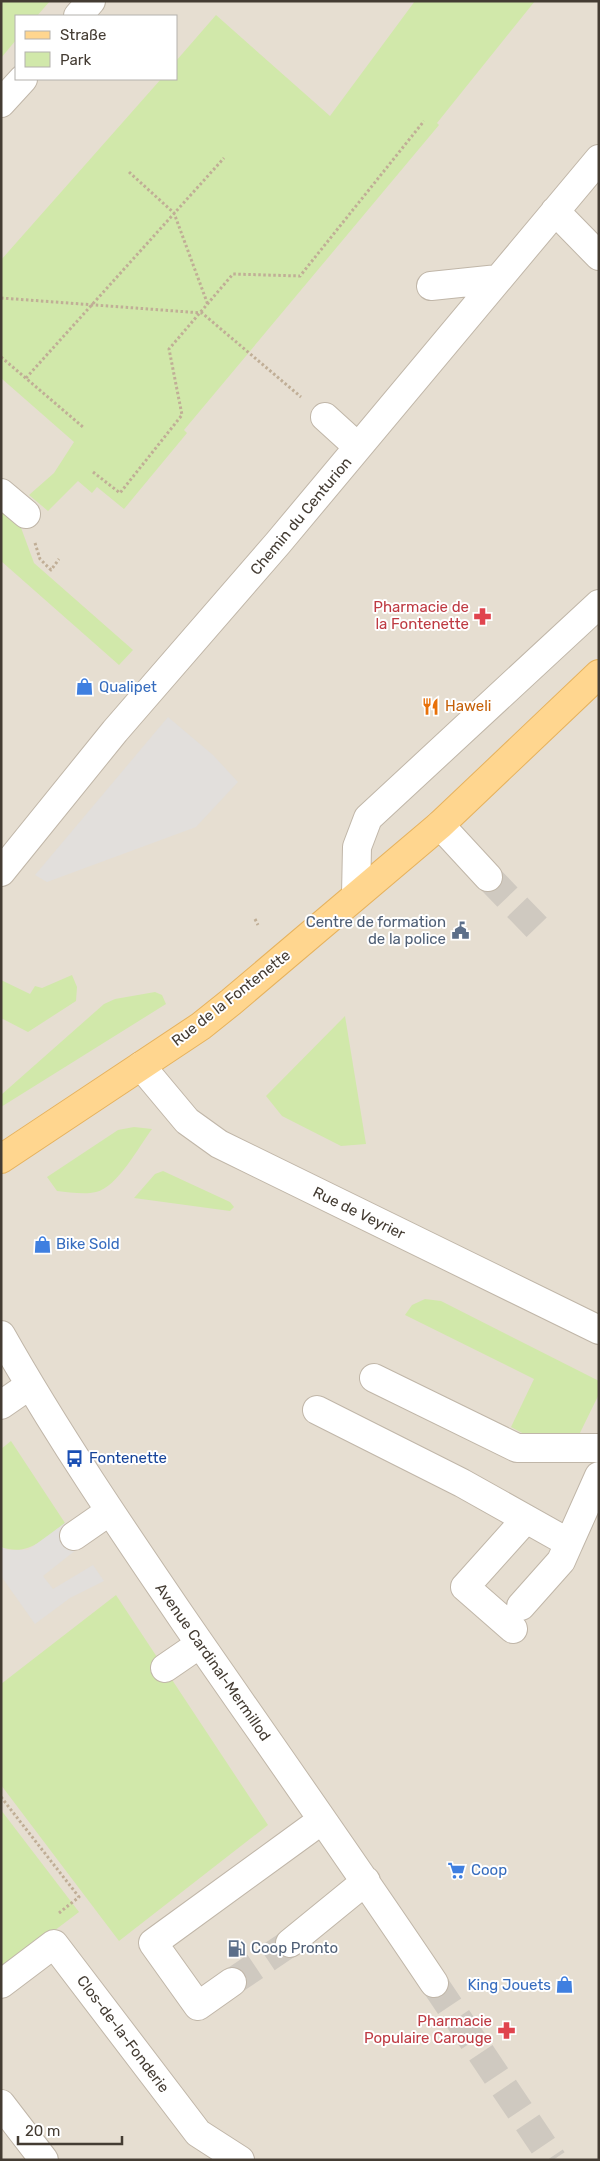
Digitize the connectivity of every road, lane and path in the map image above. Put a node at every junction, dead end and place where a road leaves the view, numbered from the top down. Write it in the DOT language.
graph roads {
  1 [pos="91,1"];
  2 [pos="79,15"];
  3 [pos="22,80"];
  4 [pos="1,103"];
  5 [pos="424,121"];
  6 [pos="224,158"];
  7 [pos="599,159"];
  8 [pos="130,172"];
  9 [pos="555,211"];
  10 [pos="174,213"];
  11 [pos="599,256"];
  12 [pos="498,279"];
  13 [pos="431,286"];
  14 [pos="1,298"];
  15 [pos="92,305"];
  16 [pos="208,305"];
  17 [pos="202,313"];
  18 [pos="1,357"];
  19 [pos="26,378"];
  20 [pos="325,417"];
  21 [pos="83,427"];
  22 [pos="358,447"];
  23 [pos="93,472"];
  24 [pos="1,493"];
  25 [pos="26,514"];
  26 [pos="59,559"];
  27 [pos="599,604"];
  28 [pos="599,674"];
  29 [pos="440,825"];
  30 [pos="1,872"];
  31 [pos="488,877"];
  32 [pos="356,895"];
  33 [pos="255,919"];
  34 [pos="258,925"];
  35 [pos="141,1066"];
  36 [pos="1,1159"];
  37 [pos="599,1330"];
  38 [pos="1,1335"];
  39 [pos="374,1378"];
  40 [pos="30,1385"];
  41 [pos="1,1405"];
  42 [pos="317,1410"];
  43 [pos="599,1448"];
  44 [pos="597,1484"];
  45 [pos="110,1511"];
  46 [pos="526,1519"];
  47 [pos="74,1536"];
  48 [pos="569,1543"];
  49 [pos="200,1644"];
  50 [pos="165,1668"];
  51 [pos="1,1797"];
  52 [pos="322,1820"];
  53 [pos="366,1881"];
  54 [pos="57,1914"];
  55 [pos="290,1943"];
  56 [pos="232,1982"];
  57 [pos="434,1983"];
  58 [pos="1,1984"];
  59 [pos="1,2104"];
  60 [pos="44,2160"];
  61 [pos="240,2160"];
  1 -- 2 [label="street"];
  3 -- 4 [label="street"];
  5 -- 16 [label="path"];
  6 -- 10 [label="path"];
  7 -- 9 [label="street, Chemin du Centurion"];
  8 -- 10 [label="path"];
  9 -- 11 [label="street"];
  9 -- 12 [label="street, Chemin du Centurion"];
  10 -- 15 [label="path"];
  10 -- 16 [label="path"];
  12 -- 13 [label="street"];
  12 -- 22 [label="street, Chemin du Centurion"];
  14 -- 15 [label="path"];
  15 -- 17 [label="path"];
  15 -- 19 [label="path"];
  16 -- 17 [label="path"];
  17 -- 20 [label="path"];
  17 -- 23 [label="path"];
  18 -- 19 [label="path"];
  19 -- 21 [label="path"];
  20 -- 22 [label="street"];
  22 -- 30 [label="street, Chemin du Centurion"];
  24 -- 25 [label="street"];
  25 -- 26 [label="path"];
  27 -- 32 [label="street"];
  28 -- 29 [label="main road, Rue de la Fontenette"];
  29 -- 31 [label="street"];
  29 -- 32 [label="main road, Rue de la Fontenette"];
  32 -- 35 [label="main road, Rue de la Fontenette"];
  33 -- 34 [label="path"];
  35 -- 36 [label="main road, Rue de la Fontenette"];
  35 -- 37 [label="street, Rue de Veyrier"];
  38 -- 40 [label="street, Avenue Cardinal-Mermillod"];
  39 -- 43 [label="street"];
  40 -- 41 [label="street"];
  40 -- 45 [label="street, Avenue Cardinal-Mermillod"];
  42 -- 46 [label="street"];
  44 -- 48 [label="street"];
  45 -- 47 [label="street"];
  45 -- 49 [label="street, Avenue Cardinal-Mermillod"];
  46 -- 48 [label="street"];
  46 -- 48 [label="street"];
  49 -- 50 [label="street"];
  49 -- 52 [label="street, Avenue Cardinal-Mermillod"];
  51 -- 54 [label="path"];
  52 -- 53 [label="street, Avenue Cardinal-Mermillod"];
  52 -- 56 [label="street"];
  53 -- 55 [label="street"];
  53 -- 57 [label="street, Avenue Cardinal-Mermillod"];
  58 -- 61 [label="street, Clos-de-la-Fonderie"];
  59 -- 60 [label="street"];
}
